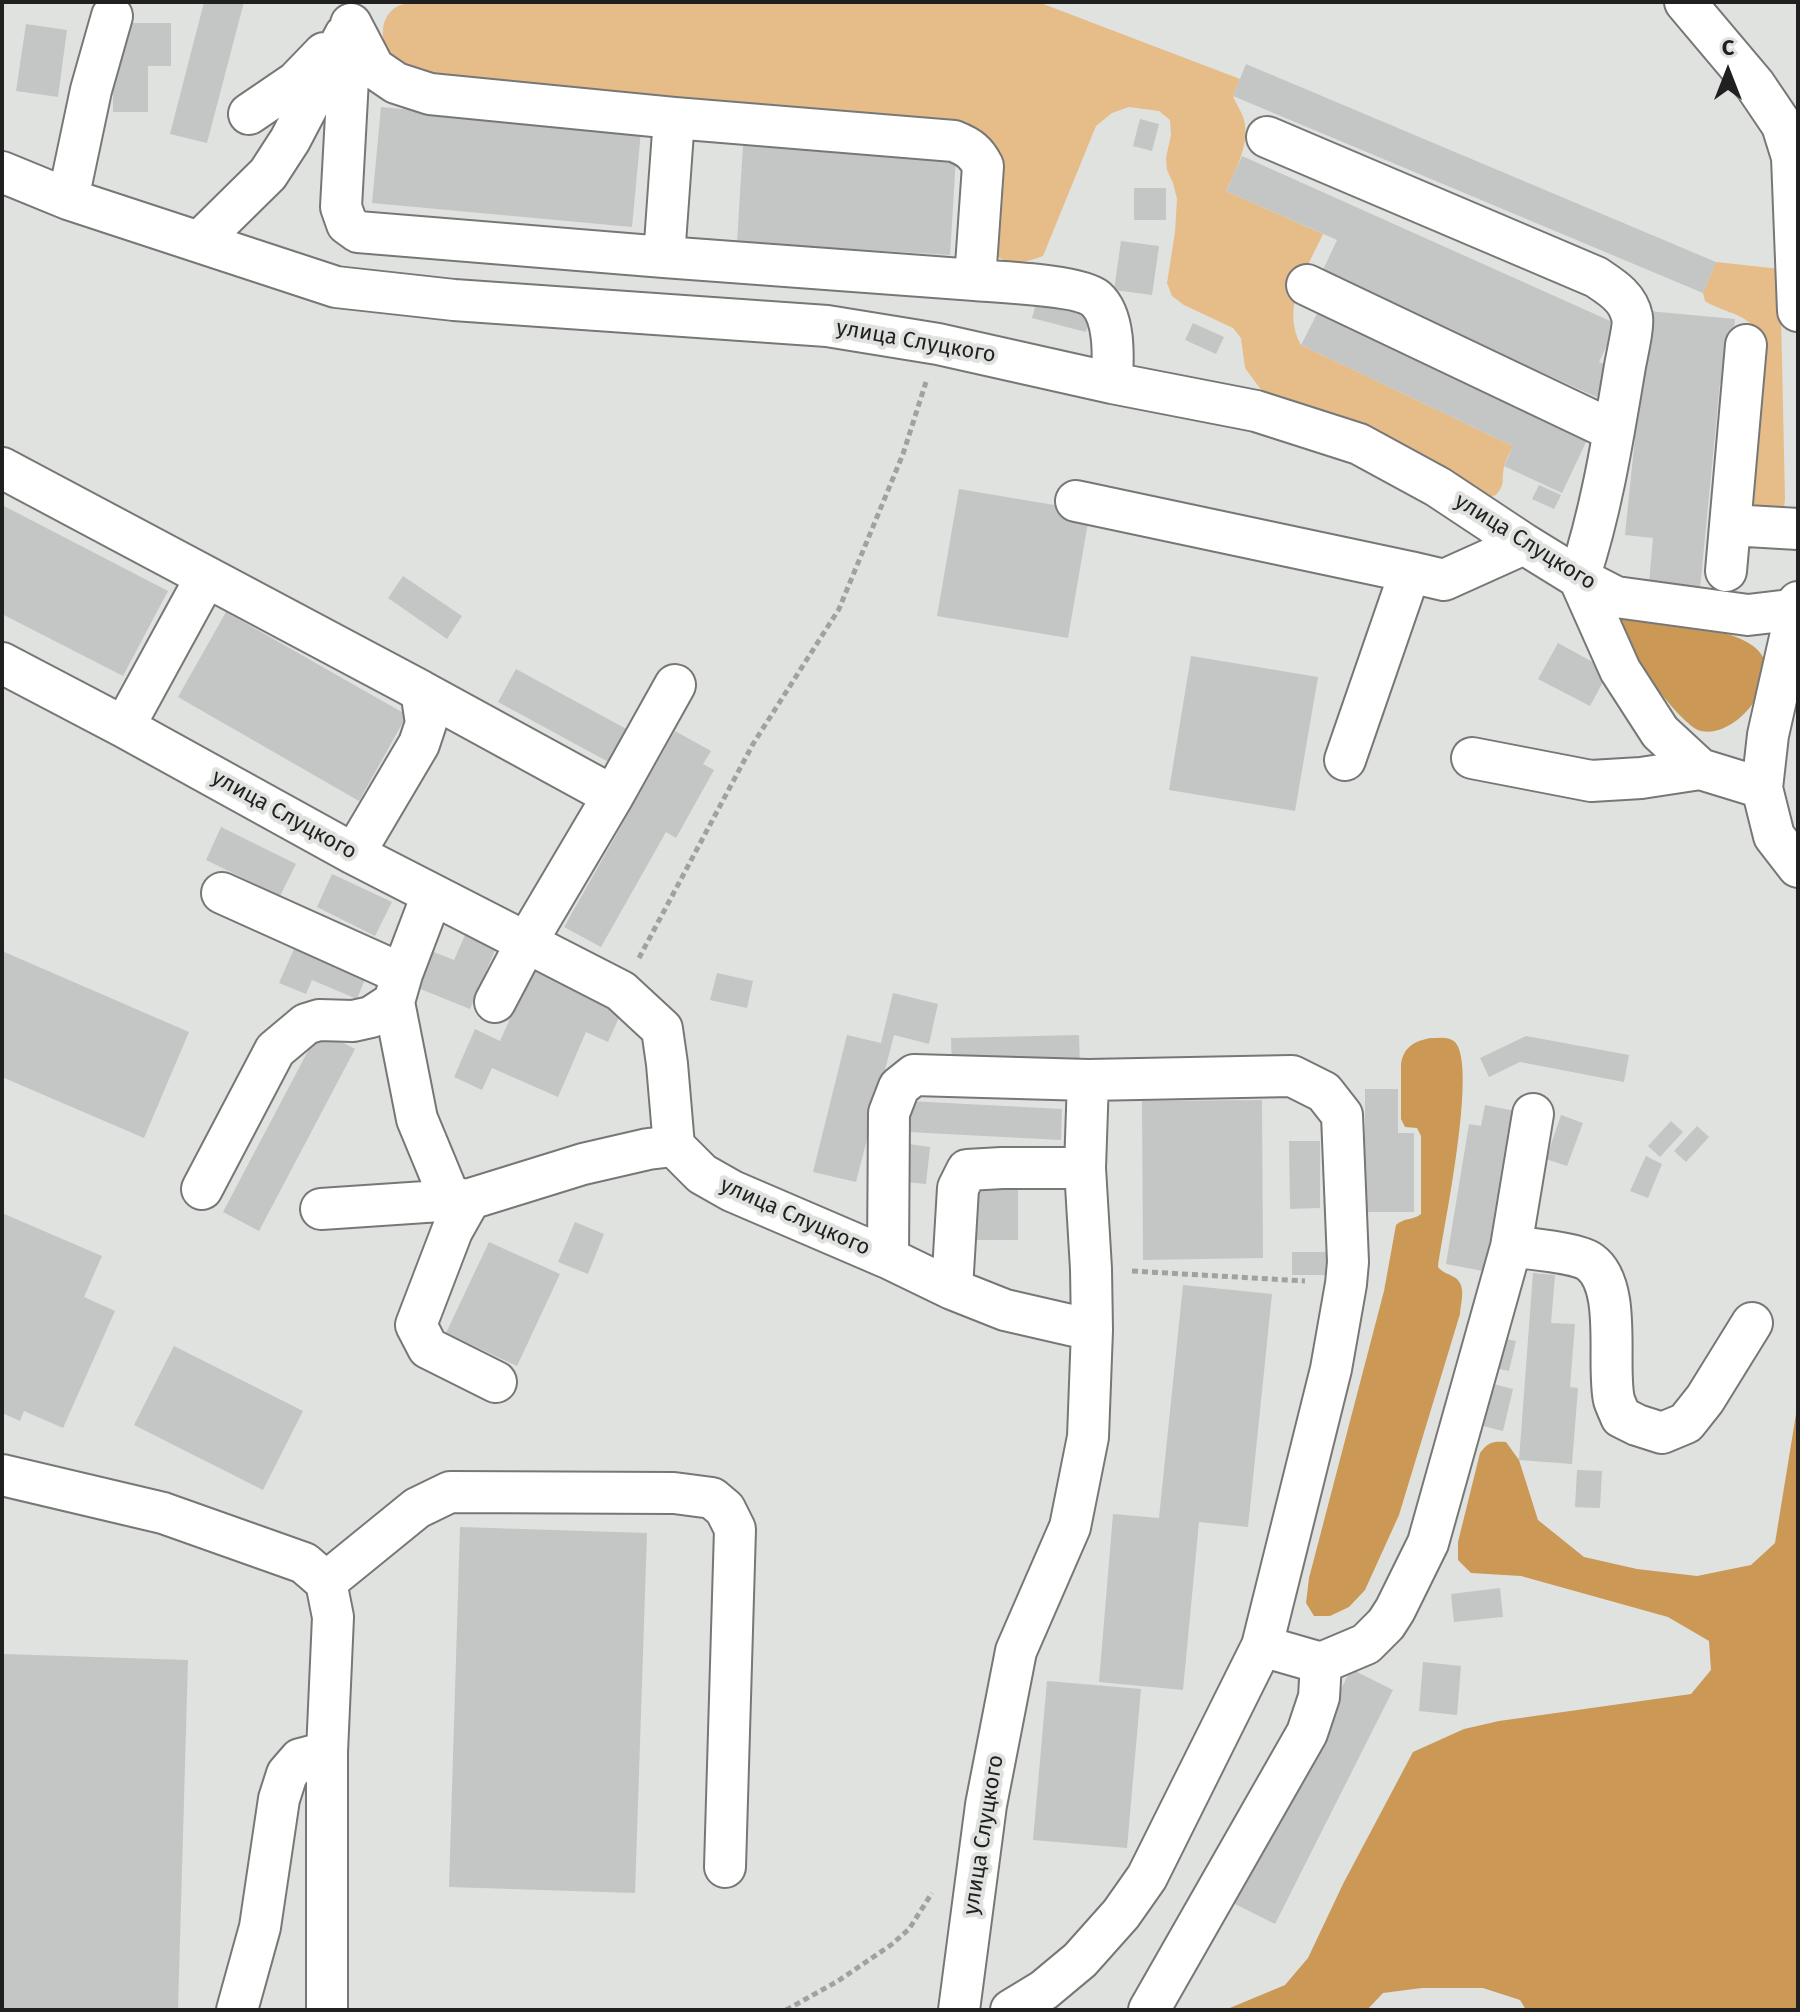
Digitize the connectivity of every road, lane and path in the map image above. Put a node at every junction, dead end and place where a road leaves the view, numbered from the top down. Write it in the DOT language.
graph roads {
  1 [pos="1685,2"];
  2 [pos="348,13"];
  3 [pos="112,16"];
  4 [pos="249,114"];
  5 [pos="674,118"];
  6 [pos="1790,125"];
  7 [pos="1267,137"];
  8 [pos="2,172"];
  9 [pos="68,199"];
  10 [pos="200,241"];
  11 [pos="664,257"];
  12 [pos="975,280"];
  13 [pos="1307,285"];
  14 [pos="1798,311"];
  15 [pos="938,344"];
  16 [pos="1746,345"];
  17 [pos="1112,383"];
  18 [pos="1614,431"];
  19 [pos="2,468"];
  20 [pos="1076,501"];
  21 [pos="1730,525"];
  22 [pos="1798,529"];
  23 [pos="1524,544"];
  24 [pos="1726,571"];
  25 [pos="1410,572"];
  26 [pos="206,577"];
  27 [pos="1579,578"];
  28 [pos="1798,607"];
  29 [pos="2,663"];
  30 [pos="675,685"];
  31 [pos="421,691"];
  32 [pos="124,727"];
  33 [pos="1472,758"];
  34 [pos="1345,760"];
  35 [pos="1700,769"];
  36 [pos="1762,788"];
  37 [pos="613,796"];
  38 [pos="354,854"];
  39 [pos="1798,867"];
  40 [pos="222,893"];
  41 [pos="432,895"];
  42 [pos="526,943"];
  43 [pos="398,988"];
  44 [pos="621,991"];
  45 [pos="495,1002"];
  46 [pos="1088,1080"];
  47 [pos="1533,1114"];
  48 [pos="674,1146"];
  49 [pos="1085,1168"];
  50 [pos="202,1189"];
  51 [pos="460,1200"];
  52 [pos="321,1209"];
  53 [pos="1511,1247"];
  54 [pos="888,1258"];
  55 [pos="1091,1269"];
  56 [pos="1346,1284"];
  57 [pos="952,1289"];
  58 [pos="1752,1323"];
  59 [pos="1092,1330"];
  60 [pos="496,1382"];
  61 [pos="2,1475"];
  62 [pos="326,1582"];
  63 [pos="1262,1646"];
  64 [pos="1321,1663"];
  65 [pos="327,1752"];
  66 [pos="725,1867"];
  67 [pos="938,1883"];
  68 [pos="237,2010"];
  69 [pos="327,2010"];
  70 [pos="786,2010"];
  71 [pos="959,2010"];
  72 [pos="1011,2010"];
  73 [pos="1149,2010"];
  1 -- 6 [label="street"];
  2 -- 4 [label="street"];
  2 -- 5 [label="street"];
  2 -- 10 [label="street"];
  2 -- 11 [label="street"];
  3 -- 9 [label="street"];
  5 -- 11 [label="street"];
  5 -- 12 [label="street"];
  6 -- 14 [label="street"];
  7 -- 18 [label="street"];
  8 -- 9 [label="street, улица Слуцкого"];
  9 -- 10 [label="street, улица Слуцкого"];
  10 -- 15 [label="street, улица Слуцкого"];
  11 -- 12 [label="street"];
  12 -- 17 [label="street"];
  13 -- 18 [label="street"];
  15 -- 17 [label="street, улица Слуцкого"];
  15 -- 44 [label="path"];
  16 -- 21 [label="street"];
  17 -- 23 [label="street, улица Слуцкого"];
  18 -- 27 [label="street"];
  19 -- 26 [label="street"];
  20 -- 25 [label="street"];
  21 -- 22 [label="street"];
  21 -- 24 [label="street"];
  23 -- 25 [label="street"];
  23 -- 27 [label="street, улица Слуцкого"];
  25 -- 34 [label="street"];
  26 -- 31 [label="street"];
  26 -- 32 [label="street"];
  27 -- 28 [label="street, улица Слуцкого"];
  27 -- 35 [label="street"];
  28 -- 36 [label="street"];
  29 -- 32 [label="street, улица Слуцкого"];
  30 -- 37 [label="street"];
  31 -- 37 [label="street"];
  31 -- 38 [label="street"];
  32 -- 38 [label="street, улица Слуцкого"];
  33 -- 35 [label="street"];
  35 -- 36 [label="street"];
  36 -- 39 [label="street"];
  37 -- 42 [label="street"];
  38 -- 41 [label="street, улица Слуцкого"];
  40 -- 43 [label="street"];
  41 -- 42 [label="street, улица Слуцкого"];
  41 -- 43 [label="street"];
  42 -- 44 [label="street, улица Слуцкого"];
  42 -- 45 [label="street"];
  43 -- 50 [label="street"];
  43 -- 51 [label="street"];
  44 -- 48 [label="street, улица Слуцкого"];
  46 -- 49 [label="street"];
  46 -- 54 [label="street"];
  46 -- 56 [label="street"];
  47 -- 53 [label="street"];
  48 -- 51 [label="street"];
  48 -- 54 [label="street, улица Слуцкого"];
  49 -- 55 [label="street"];
  49 -- 57 [label="street"];
  51 -- 52 [label="street"];
  51 -- 60 [label="street"];
  53 -- 58 [label="street"];
  53 -- 64 [label="street"];
  54 -- 57 [label="street, улица Слуцкого"];
  55 -- 56 [label="path"];
  55 -- 59 [label="street"];
  56 -- 63 [label="street"];
  57 -- 59 [label="street, улица Слуцкого"];
  59 -- 71 [label="street, улица Слуцкого"];
  61 -- 62 [label="street"];
  62 -- 65 [label="street"];
  62 -- 66 [label="street"];
  63 -- 64 [label="street"];
  63 -- 72 [label="street"];
  64 -- 73 [label="street"];
  65 -- 68 [label="street"];
  65 -- 69 [label="street"];
  67 -- 70 [label="path"];
}
